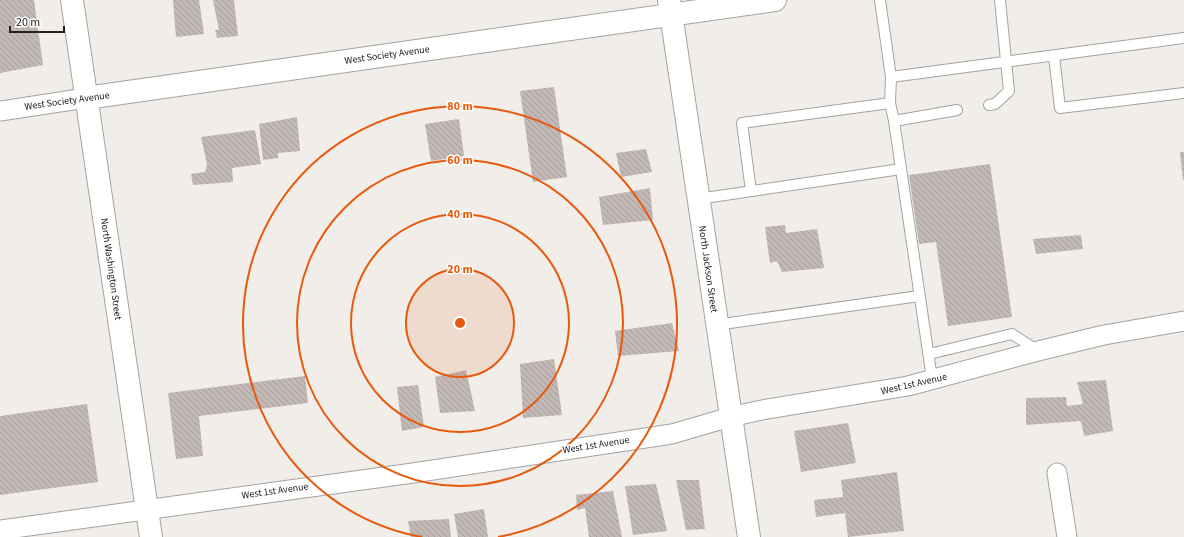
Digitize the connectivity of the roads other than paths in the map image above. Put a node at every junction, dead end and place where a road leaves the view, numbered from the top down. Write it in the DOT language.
graph roads {
  1 [pos="72,0"];
  2 [pos="775,0"];
  3 [pos="880,0"];
  4 [pos="1000,0"];
  5 [pos="670,7"];
  6 [pos="1184,38"];
  7 [pos="1054,56"];
  8 [pos="1007,61"];
  9 [pos="891,77"];
  10 [pos="1184,93"];
  11 [pos="86,98"];
  12 [pos="890,103"];
  13 [pos="989,105"];
  14 [pos="957,110"];
  15 [pos="0,111"];
  16 [pos="894,121"];
  17 [pos="901,169"];
  18 [pos="751,191"];
  19 [pos="698,199"];
  20 [pos="919,296"];
  21 [pos="1184,321"];
  22 [pos="716,326"];
  23 [pos="1038,351"];
  24 [pos="929,354"];
  25 [pos="932,379"];
  26 [pos="730,417"];
  27 [pos="1058,473"];
  28 [pos="147,509"];
  29 [pos="0,530"];
  30 [pos="151,537"];
  31 [pos="749,537"];
  32 [pos="1067,537"];
  1 -- 11 [label="street, North Washington Street"];
  2 -- 5 [label="street, West Society Avenue"];
  3 -- 9 [label="lane"];
  4 -- 8 [label="lane"];
  5 -- 11 [label="street, West Society Avenue"];
  5 -- 19 [label="street, North Jackson Street"];
  6 -- 7 [label="lane"];
  7 -- 8 [label="lane"];
  7 -- 10 [label="lane"];
  8 -- 9 [label="lane"];
  8 -- 13 [label="lane"];
  9 -- 12 [label="lane"];
  11 -- 15 [label="street, West Society Avenue"];
  11 -- 28 [label="street, North Washington Street"];
  12 -- 16 [label="lane"];
  12 -- 18 [label="lane"];
  14 -- 16 [label="lane"];
  16 -- 17 [label="lane"];
  17 -- 18 [label="lane"];
  17 -- 20 [label="lane"];
  18 -- 19 [label="lane"];
  19 -- 22 [label="street, North Jackson Street"];
  20 -- 22 [label="lane"];
  20 -- 24 [label="lane"];
  21 -- 23 [label="street, West 1st Avenue"];
  22 -- 26 [label="street, North Jackson Street"];
  23 -- 24 [label="lane"];
  23 -- 25 [label="street, West 1st Avenue"];
  24 -- 25 [label="lane"];
  25 -- 26 [label="street, West 1st Avenue"];
  26 -- 28 [label="street, West 1st Avenue"];
  26 -- 31 [label="street, North Jackson Street"];
  27 -- 32 [label="street"];
  28 -- 29 [label="street, West 1st Avenue"];
  28 -- 30 [label="street, North Washington Street"];
}
